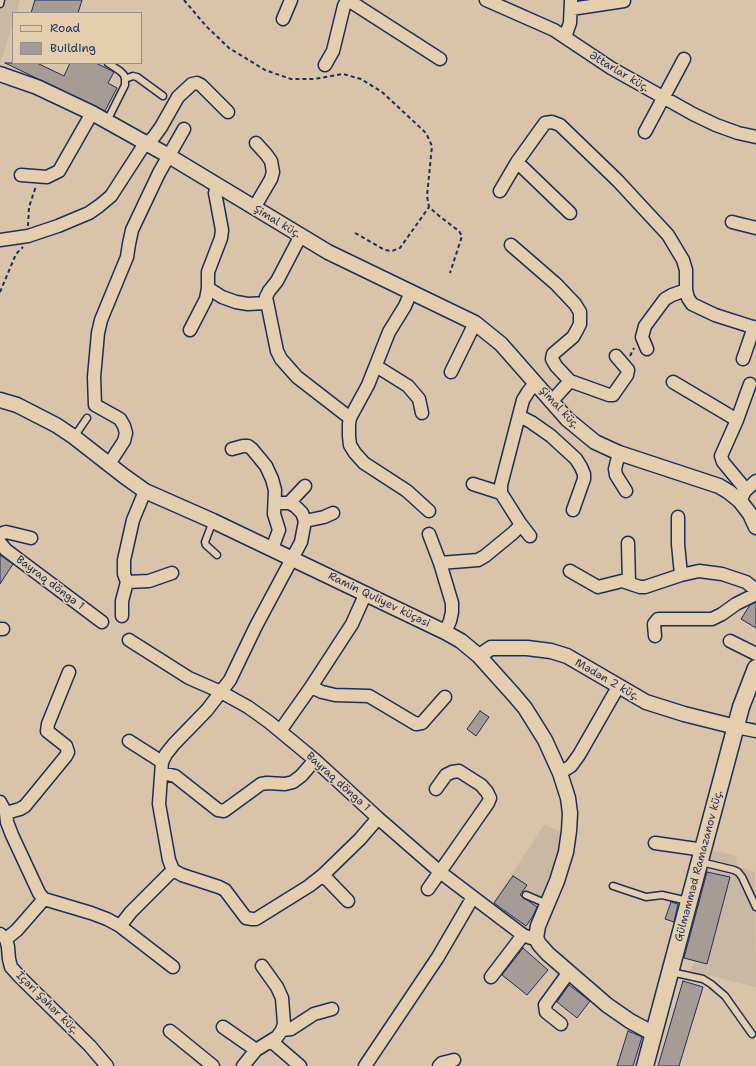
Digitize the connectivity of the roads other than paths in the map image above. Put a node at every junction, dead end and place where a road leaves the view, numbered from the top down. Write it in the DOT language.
graph roads {
  1 [pos="1,0"];
  2 [pos="291,0"];
  3 [pos="347,0"];
  4 [pos="486,0"];
  5 [pos="624,1"];
  6 [pos="0,4"];
  7 [pos="571,5"];
  8 [pos="283,19"];
  9 [pos="565,37"];
  10 [pos="684,59"];
  11 [pos="440,60"];
  12 [pos="110,64"];
  13 [pos="324,65"];
  14 [pos="0,74"];
  15 [pos="125,80"];
  16 [pos="163,96"];
  17 [pos="662,98"];
  18 [pos="228,112"];
  19 [pos="92,114"];
  20 [pos="107,121"];
  21 [pos="184,129"];
  22 [pos="645,132"];
  23 [pos="756,137"];
  24 [pos="256,143"];
  25 [pos="146,144"];
  26 [pos="169,156"];
  27 [pos="517,162"];
  28 [pos="21,175"];
  29 [pos="218,186"];
  30 [pos="500,192"];
  31 [pos="254,208"];
  32 [pos="570,212"];
  33 [pos="732,222"];
  34 [pos="756,228"];
  35 [pos="300,237"];
  36 [pos="0,240"];
  37 [pos="511,245"];
  38 [pos="208,288"];
  39 [pos="686,290"];
  40 [pos="412,292"];
  41 [pos="266,303"];
  42 [pos="475,323"];
  43 [pos="755,328"];
  44 [pos="190,330"];
  45 [pos="645,345"];
  46 [pos="620,360"];
  47 [pos="744,360"];
  48 [pos="376,366"];
  49 [pos="450,372"];
  50 [pos="570,381"];
  51 [pos="673,382"];
  52 [pos="536,383"];
  53 [pos="750,384"];
  54 [pos="0,400"];
  55 [pos="551,402"];
  56 [pos="422,413"];
  57 [pos="519,416"];
  58 [pos="87,418"];
  59 [pos="350,418"];
  60 [pos="737,420"];
  61 [pos="74,437"];
  62 [pos="232,449"];
  63 [pos="619,453"];
  64 [pos="109,464"];
  65 [pos="756,481"];
  66 [pos="473,484"];
  67 [pos="305,486"];
  68 [pos="145,491"];
  69 [pos="626,491"];
  70 [pos="501,493"];
  71 [pos="742,496"];
  72 [pos="275,503"];
  73 [pos="289,503"];
  74 [pos="573,510"];
  75 [pos="429,511"];
  76 [pos="333,513"];
  77 [pos="678,517"];
  78 [pos="213,521"];
  79 [pos="305,521"];
  80 [pos="520,523"];
  81 [pos="756,527"];
  82 [pos="0,534"];
  83 [pos="429,534"];
  84 [pos="530,536"];
  85 [pos="30,538"];
  86 [pos="0,543"];
  87 [pos="628,543"];
  88 [pos="272,549"];
  89 [pos="217,555"];
  90 [pos="293,559"];
  91 [pos="440,563"];
  92 [pos="570,571"];
  93 [pos="172,573"];
  94 [pos="681,574"];
  95 [pos="127,582"];
  96 [pos="629,583"];
  97 [pos="756,590"];
  98 [pos="756,594"];
  99 [pos="365,595"];
  100 [pos="122,616"];
  101 [pos="102,622"];
  102 [pos="444,632"];
  103 [pos="655,636"];
  104 [pos="129,640"];
  105 [pos="730,641"];
  106 [pos="756,654"];
  107 [pos="479,656"];
  108 [pos="756,668"];
  109 [pos="69,672"];
  110 [pos="311,687"];
  111 [pos="618,687"];
  112 [pos="221,692"];
  113 [pos="445,697"];
  114 [pos="736,727"];
  115 [pos="280,731"];
  116 [pos="756,731"];
  117 [pos="129,741"];
  118 [pos="315,760"];
  119 [pos="162,767"];
  120 [pos="560,773"];
  121 [pos="436,789"];
  122 [pos="0,802"];
  123 [pos="6,813"];
  124 [pos="378,818"];
  125 [pos="655,843"];
  126 [pos="702,856"];
  127 [pos="173,870"];
  128 [pos="440,872"];
  129 [pos="323,875"];
  130 [pos="614,886"];
  131 [pos="428,889"];
  132 [pos="526,895"];
  133 [pos="473,897"];
  134 [pos="44,899"];
  135 [pos="348,901"];
  136 [pos="690,902"];
  137 [pos="547,904"];
  138 [pos="756,907"];
  139 [pos="120,926"];
  140 [pos="3,936"];
  141 [pos="530,936"];
  142 [pos="4,963"];
  143 [pos="262,966"];
  144 [pos="173,967"];
  145 [pos="569,972"];
  146 [pos="670,972"];
  147 [pos="491,977"];
  148 [pos="332,1009"];
  149 [pos="561,1024"];
  150 [pos="223,1027"];
  151 [pos="282,1030"];
  152 [pos="170,1031"];
  153 [pos="654,1034"];
  154 [pos="752,1034"];
  155 [pos="271,1041"];
  156 [pos="256,1050"];
  157 [pos="454,1060"];
  158 [pos="107,1066"];
  159 [pos="213,1066"];
  160 [pos="243,1066"];
  161 [pos="300,1066"];
  162 [pos="364,1066"];
  163 [pos="439,1066"];
  164 [pos="646,1066"];
  1 -- 6 [label="lane"];
  2 -- 8 [label="street"];
  3 -- 11 [label="street"];
  3 -- 13 [label="street"];
  4 -- 9 [label="street, Əttarlar küç."];
  5 -- 7 [label="street"];
  7 -- 9 [label="street"];
  9 -- 17 [label="street, Əttarlar küç."];
  10 -- 17 [label="street"];
  12 -- 15 [label="lane"];
  14 -- 19 [label="street, Şimal küç."];
  15 -- 16 [label="lane"];
  15 -- 20 [label="lane"];
  17 -- 22 [label="street"];
  17 -- 23 [label="street, Əttarlar küç."];
  18 -- 25 [label="street"];
  19 -- 20 [label="street, Şimal küç."];
  19 -- 28 [label="street"];
  20 -- 25 [label="street, Şimal küç."];
  21 -- 26 [label="street"];
  24 -- 31 [label="street"];
  25 -- 26 [label="street, Şimal küç."];
  25 -- 36 [label="street"];
  26 -- 29 [label="street, Şimal küç."];
  26 -- 64 [label="street"];
  27 -- 30 [label="street"];
  27 -- 32 [label="street"];
  27 -- 39 [label="street"];
  29 -- 31 [label="street, Şimal küç."];
  29 -- 38 [label="street"];
  31 -- 35 [label="street, Şimal küç."];
  33 -- 34 [label="street"];
  35 -- 40 [label="street, Şimal küç."];
  35 -- 41 [label="street"];
  37 -- 50 [label="street"];
  38 -- 41 [label="street"];
  38 -- 44 [label="street"];
  39 -- 43 [label="street"];
  39 -- 45 [label="street"];
  40 -- 42 [label="street, Şimal küç."];
  40 -- 48 [label="street"];
  41 -- 59 [label="street"];
  42 -- 49 [label="street"];
  42 -- 52 [label="street, Şimal küç."];
  43 -- 47 [label="street"];
  46 -- 50 [label="street"];
  48 -- 56 [label="street"];
  48 -- 59 [label="street"];
  50 -- 55 [label="street"];
  51 -- 60 [label="street"];
  52 -- 55 [label="street, Şimal küç."];
  52 -- 57 [label="street"];
  53 -- 60 [label="street"];
  54 -- 61 [label="street, Ramin Quliyev küçəsi"];
  55 -- 63 [label="street, Şimal küç."];
  57 -- 70 [label="street"];
  57 -- 74 [label="street"];
  58 -- 61 [label="lane"];
  59 -- 75 [label="street"];
  60 -- 71 [label="street"];
  61 -- 64 [label="street, Ramin Quliyev küçəsi"];
  62 -- 72 [label="street"];
  63 -- 69 [label="street"];
  63 -- 71 [label="street, Şimal küç."];
  64 -- 68 [label="street, Ramin Quliyev küçəsi"];
  65 -- 71 [label="street"];
  66 -- 70 [label="street"];
  67 -- 73 [label="street"];
  68 -- 78 [label="street, Ramin Quliyev küçəsi"];
  68 -- 95 [label="street"];
  70 -- 80 [label="street"];
  71 -- 81 [label="street, Şimal küç."];
  72 -- 73 [label="street"];
  72 -- 88 [label="street"];
  73 -- 79 [label="street"];
  76 -- 79 [label="street"];
  77 -- 94 [label="street"];
  78 -- 88 [label="street, Ramin Quliyev küçəsi"];
  78 -- 89 [label="lane"];
  79 -- 90 [label="street"];
  80 -- 84 [label="street"];
  80 -- 91 [label="street"];
  82 -- 85 [label="street"];
  83 -- 91 [label="street"];
  86 -- 101 [label="street, Bayraq döngə 1"];
  87 -- 96 [label="street"];
  88 -- 90 [label="street, Ramin Quliyev küçəsi"];
  90 -- 99 [label="street, Ramin Quliyev küçəsi"];
  90 -- 112 [label="street"];
  91 -- 102 [label="street"];
  92 -- 96 [label="street"];
  93 -- 95 [label="street"];
  94 -- 96 [label="street"];
  94 -- 97 [label="street"];
  95 -- 100 [label="street"];
  98 -- 103 [label="street"];
  99 -- 102 [label="street, Ramin Quliyev küçəsi"];
  99 -- 110 [label="street"];
  102 -- 107 [label="street, Ramin Quliyev küçəsi"];
  104 -- 112 [label="street, Bayraq döngə 1"];
  105 -- 106 [label="street"];
  107 -- 111 [label="street, Mədən 2 küç."];
  107 -- 120 [label="street, Ramin Quliyev küçəsi"];
  108 -- 114 [label="main road, Gülməmməd Ramazanov küç."];
  109 -- 123 [label="street"];
  110 -- 113 [label="street"];
  110 -- 115 [label="street"];
  111 -- 114 [label="street, Mədən 2 küç."];
  111 -- 120 [label="street"];
  112 -- 115 [label="street, Bayraq döngə 1"];
  112 -- 119 [label="street"];
  114 -- 116 [label="street"];
  114 -- 126 [label="main road, Gülməmməd Ramazanov küç."];
  115 -- 118 [label="street, Bayraq döngə 1"];
  117 -- 119 [label="street"];
  118 -- 119 [label="street"];
  118 -- 124 [label="street, Bayraq döngə 1"];
  119 -- 127 [label="street"];
  120 -- 137 [label="street, Ramin Quliyev küçəsi"];
  121 -- 128 [label="street"];
  122 -- 123 [label="street"];
  123 -- 134 [label="street"];
  124 -- 128 [label="street, Bayraq döngə 1"];
  124 -- 129 [label="street"];
  125 -- 126 [label="street"];
  126 -- 136 [label="main road, Gülməmməd Ramazanov küç."];
  126 -- 138 [label="lane"];
  127 -- 129 [label="street"];
  127 -- 139 [label="street"];
  128 -- 131 [label="street"];
  128 -- 133 [label="street, Bayraq döngə 1"];
  129 -- 135 [label="street"];
  130 -- 136 [label="lane"];
  132 -- 137 [label="lane"];
  133 -- 141 [label="street, Bayraq döngə 1"];
  133 -- 162 [label="street"];
  134 -- 139 [label="street"];
  134 -- 140 [label="street"];
  136 -- 146 [label="main road, Gülməmməd Ramazanov küç."];
  137 -- 141 [label="street, Ramin Quliyev küçəsi"];
  139 -- 144 [label="street"];
  140 -- 142 [label="street, İçəri Şəhər küç."];
  141 -- 145 [label="street"];
  141 -- 147 [label="street"];
  142 -- 158 [label="street, İçəri Şəhər küç."];
  143 -- 151 [label="street"];
  145 -- 149 [label="street"];
  145 -- 153 [label="street"];
  146 -- 153 [label="main road, Gülməmməd Ramazanov küç."];
  146 -- 154 [label="lane"];
  148 -- 151 [label="street"];
  150 -- 156 [label="street"];
  151 -- 155 [label="street"];
  152 -- 159 [label="street"];
  153 -- 164 [label="main road, Gülməmməd Ramazanov küç."];
  155 -- 156 [label="street"];
  155 -- 161 [label="street"];
  156 -- 160 [label="street"];
  157 -- 163 [label="street"];
}
